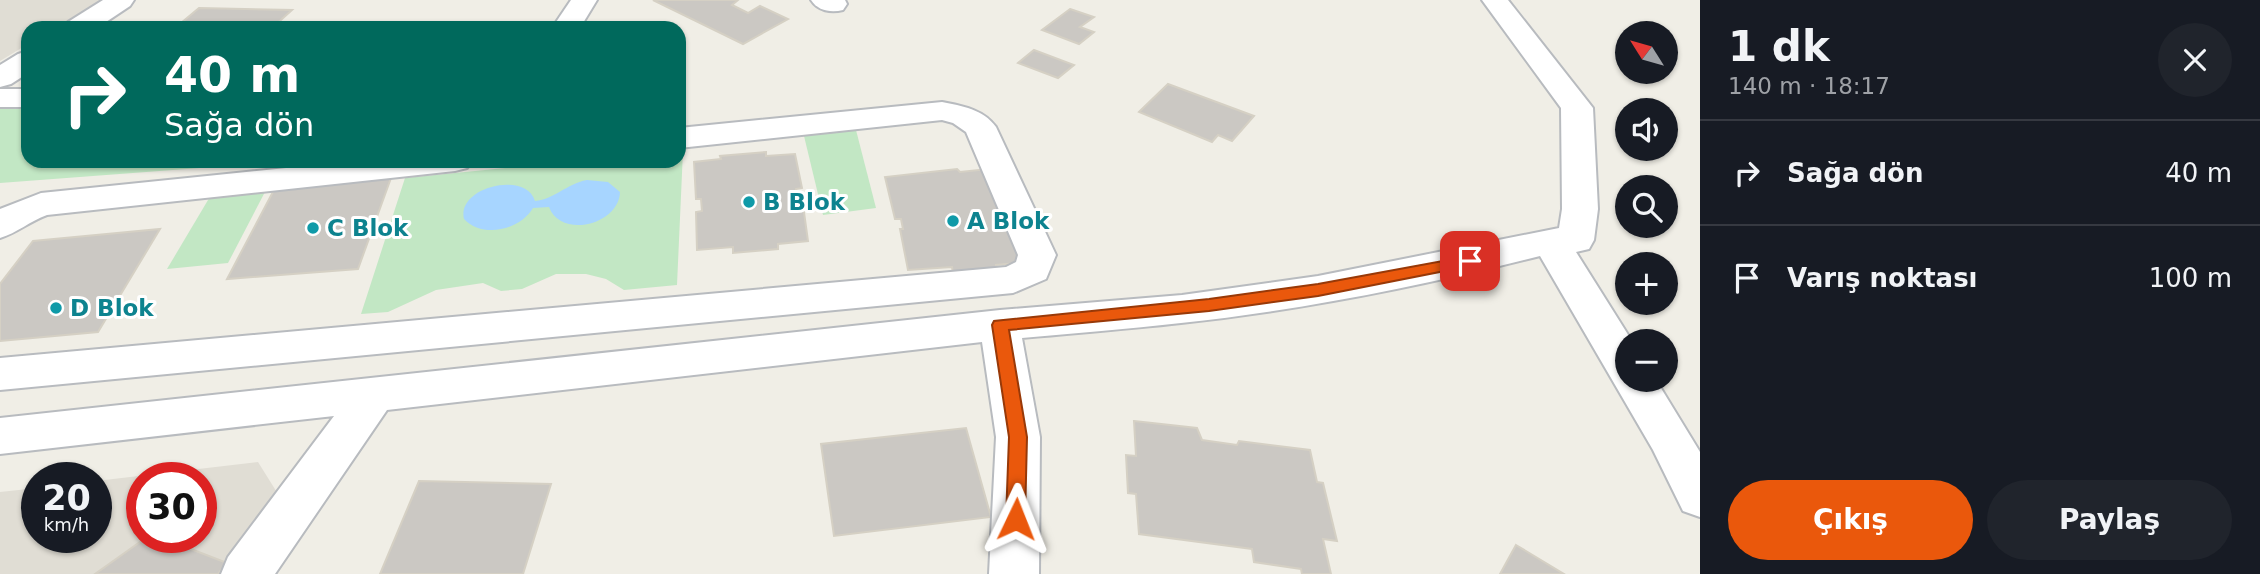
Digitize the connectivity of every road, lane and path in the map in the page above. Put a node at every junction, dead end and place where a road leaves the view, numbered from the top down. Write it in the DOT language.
graph roads {
  1 [pos="121,0"];
  2 [pos="584,0"];
  3 [pos="1495,0"];
  4 [pos="89,21"];
  5 [pos="570,21"];
  6 [pos="21,64"];
  7 [pos="0,78"];
  8 [pos="0,98"];
  9 [pos="21,98"];
  10 [pos="686,137"];
  11 [pos="388,168"];
  12 [pos="0,226"];
  13 [pos="1550,242"];
  14 [pos="1000,325"];
  15 [pos="510,326"];
  16 [pos="1615,349"];
  17 [pos="0,374"];
  18 [pos="495,380"];
  19 [pos="1641,392"];
  20 [pos="375,394"];
  21 [pos="0,436"];
  22 [pos="1700,497"];
  23 [pos="246,574"];
  24 [pos="1014,574"];
  1 -- 4 [label="street"];
  2 -- 5 [label="street"];
  3 -- 13 [label="street"];
  6 -- 7 [label="street"];
  8 -- 9 [label="street"];
  10 -- 15 [label="street"];
  11 -- 12 [label="street"];
  13 -- 14 [label="street"];
  13 -- 16 [label="street"];
  14 -- 18 [label="street"];
  14 -- 24 [label="street"];
  15 -- 17 [label="street"];
  15 -- 18 [label="street"];
  18 -- 20 [label="street"];
  19 -- 22 [label="street"];
  20 -- 21 [label="street"];
  20 -- 23 [label="street"];
}
